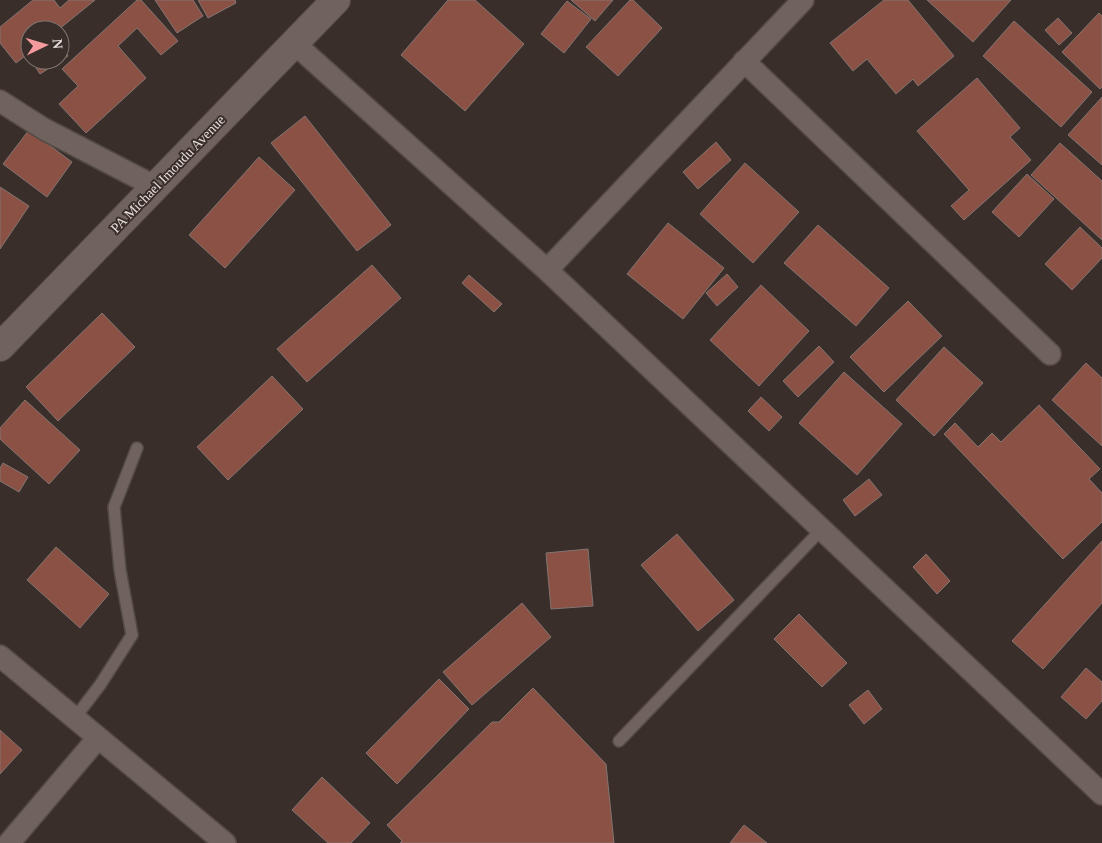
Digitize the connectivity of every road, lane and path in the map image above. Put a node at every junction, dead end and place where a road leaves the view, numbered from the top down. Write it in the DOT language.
graph roads {
  1 [pos="802,0"];
  2 [pos="324,5"];
  3 [pos="295,44"];
  4 [pos="744,61"];
  5 [pos="0,101"];
  6 [pos="156,187"];
  7 [pos="547,270"];
  8 [pos="0,347"];
  9 [pos="1050,354"];
  10 [pos="137,448"];
  11 [pos="822,529"];
  12 [pos="0,656"];
  13 [pos="74,719"];
  14 [pos="98,738"];
  15 [pos="619,741"];
  16 [pos="1102,794"];
  17 [pos="9,843"];
  18 [pos="225,843"];
  1 -- 4 [label="street"];
  2 -- 3 [label="street, PA Michael Imoudu Avenue"];
  3 -- 6 [label="street, PA Michael Imoudu Avenue"];
  3 -- 7 [label="street"];
  4 -- 7 [label="street"];
  4 -- 9 [label="street"];
  5 -- 6 [label="street"];
  6 -- 8 [label="street, PA Michael Imoudu Avenue"];
  7 -- 11 [label="street"];
  10 -- 13 [label="lane"];
  11 -- 15 [label="lane"];
  11 -- 16 [label="street"];
  12 -- 13 [label="street"];
  13 -- 14 [label="street"];
  14 -- 17 [label="street"];
  14 -- 18 [label="street"];
}
